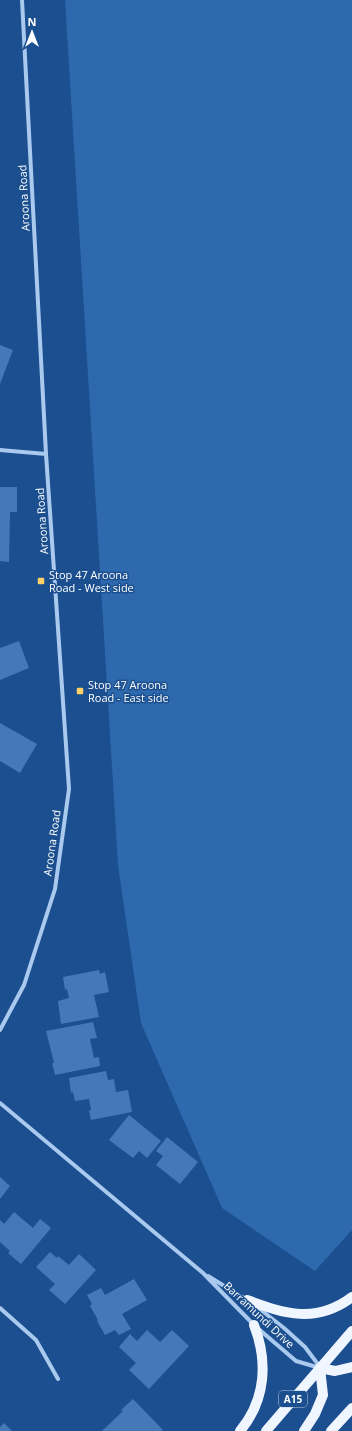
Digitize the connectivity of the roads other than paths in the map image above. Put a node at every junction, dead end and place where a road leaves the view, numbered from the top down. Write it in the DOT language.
graph roads {
  1 [pos="22,0"];
  2 [pos="0,450"];
  3 [pos="46,454"];
  4 [pos="0,1030"];
  5 [pos="0,1103"];
  6 [pos="203,1273"];
  7 [pos="352,1297"];
  8 [pos="247,1300"];
  9 [pos="0,1308"];
  10 [pos="254,1325"];
  11 [pos="352,1331"];
  12 [pos="352,1367"];
  13 [pos="320,1368"];
  14 [pos="58,1379"];
  15 [pos="352,1408"];
  16 [pos="240,1431"];
  17 [pos="266,1431"];
  18 [pos="304,1431"];
  19 [pos="332,1431"];
  1 -- 3 [label="street, Aroona Road"];
  2 -- 3 [label="street"];
  3 -- 4 [label="street, Aroona Road"];
  5 -- 6 [label="street, Barramundi Drive"];
  6 -- 8 [label="street, Barramundi Drive"];
  6 -- 10 [label="street, Barramundi Drive"];
  7 -- 8 [label="main road"];
  8 -- 13 [label="street, Barramundi Drive"];
  9 -- 14 [label="street"];
  10 -- 13 [label="street, Barramundi Drive"];
  10 -- 16 [label="main road"];
  11 -- 13 [label="main road, A15"];
  12 -- 13 [label="main road"];
  13 -- 17 [label="main road, A15"];
  13 -- 18 [label="main road"];
  15 -- 19 [label="main road"];
}
